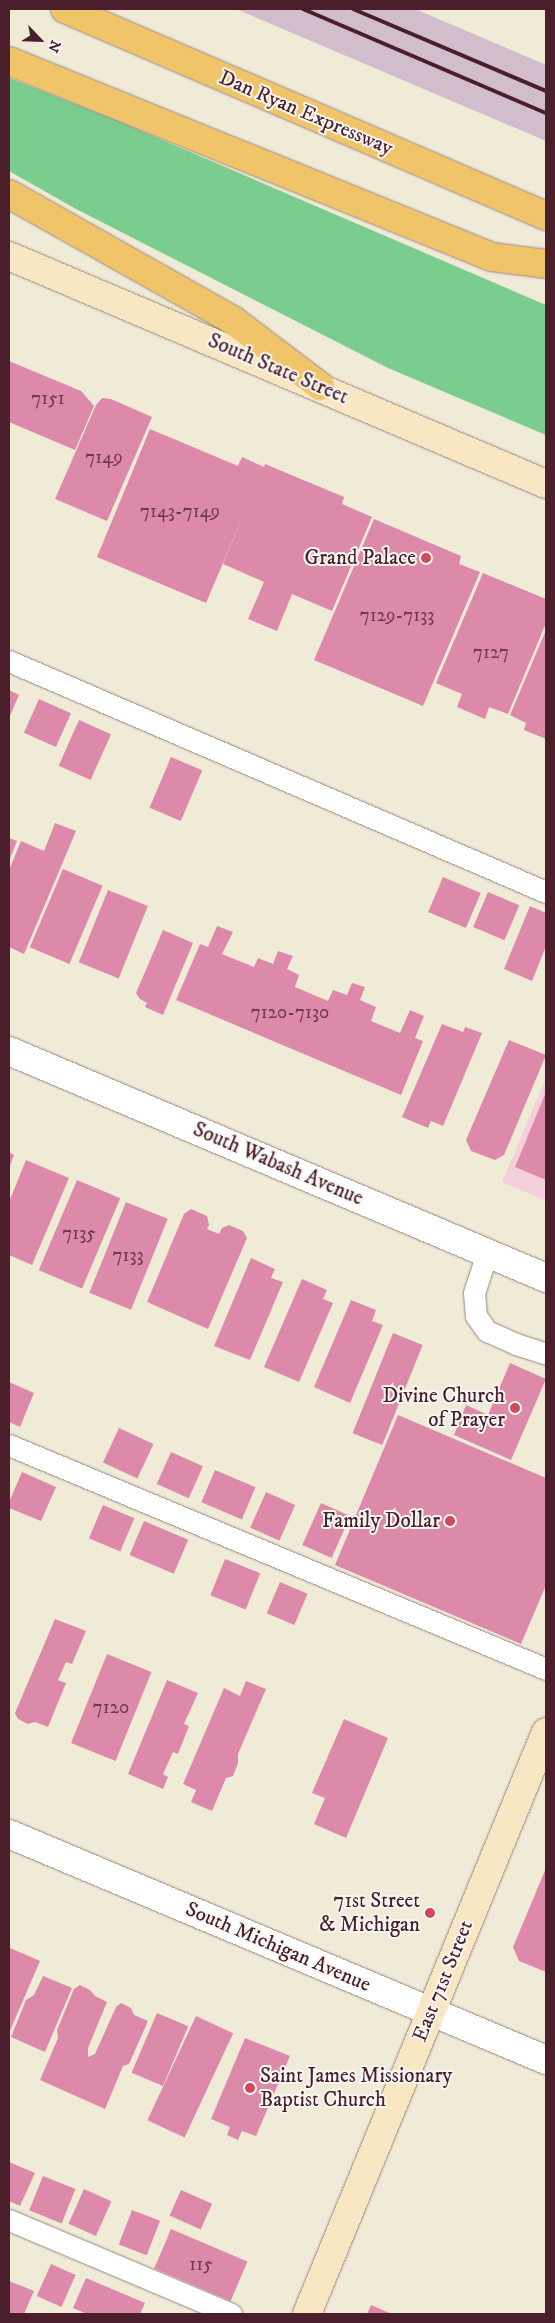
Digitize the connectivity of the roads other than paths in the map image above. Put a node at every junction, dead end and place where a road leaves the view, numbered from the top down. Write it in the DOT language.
graph roads {
  1 [pos="65,9"];
  2 [pos="9,61"];
  3 [pos="9,194"];
  4 [pos="546,216"];
  5 [pos="9,256"];
  6 [pos="546,264"];
  7 [pos="320,386"];
  8 [pos="546,484"];
  9 [pos="9,661"];
  10 [pos="546,892"];
  11 [pos="9,1051"];
  12 [pos="487,1253"];
  13 [pos="546,1278"];
  14 [pos="546,1354"];
  15 [pos="9,1445"];
  16 [pos="546,1670"];
  17 [pos="546,1732"];
  18 [pos="9,1834"];
  19 [pos="431,2011"];
  20 [pos="546,2060"];
  21 [pos="9,2220"];
  22 [pos="231,2314"];
  23 [pos="307,2314"];
  1 -- 4 [label="highway, Dan Ryan Expressway"];
  2 -- 6 [label="highway"];
  3 -- 7 [label="highway"];
  5 -- 7 [label="main road, South State Street"];
  7 -- 8 [label="main road, South State Street"];
  9 -- 10 [label="lane"];
  11 -- 12 [label="street, South Wabash Avenue"];
  12 -- 13 [label="street, South Wabash Avenue"];
  12 -- 14 [label="lane"];
  15 -- 16 [label="lane"];
  17 -- 19 [label="main road, East 71st Street"];
  18 -- 19 [label="street, South Michigan Avenue"];
  19 -- 20 [label="street, South Michigan Avenue"];
  19 -- 23 [label="main road, East 71st Street"];
  21 -- 22 [label="lane"];
}
